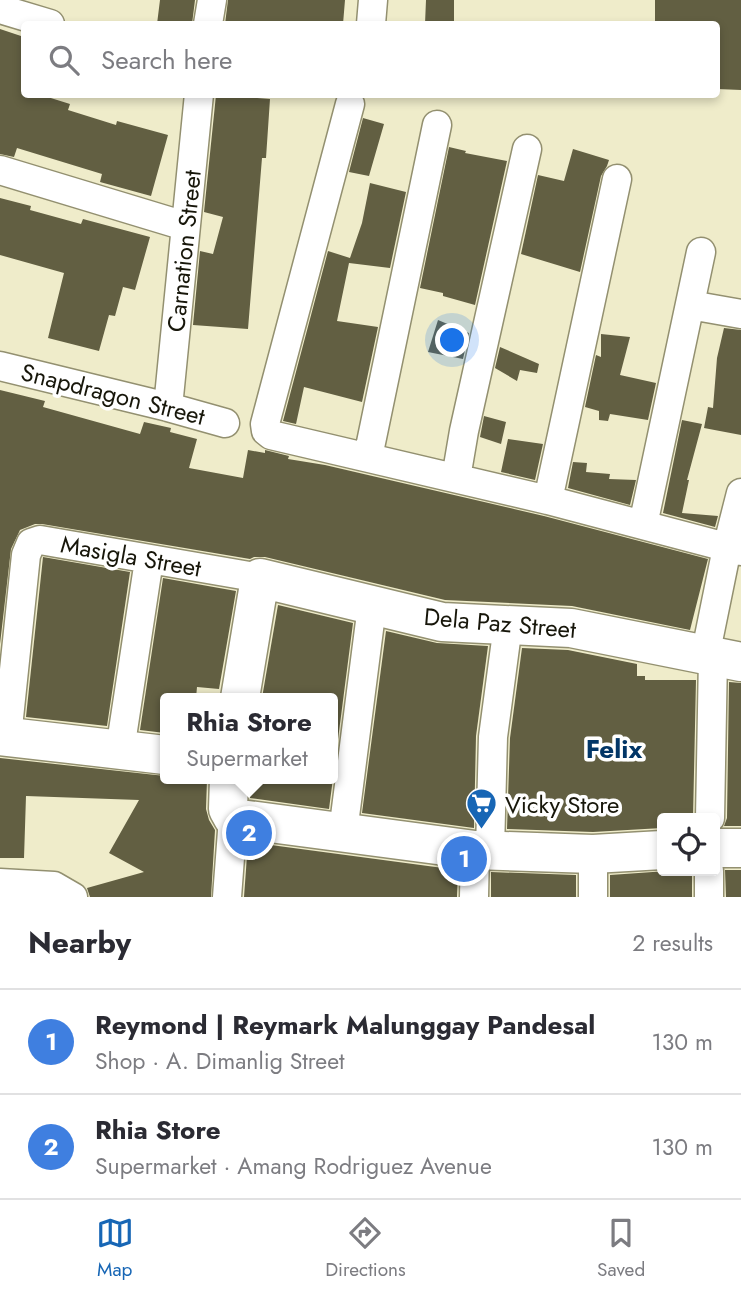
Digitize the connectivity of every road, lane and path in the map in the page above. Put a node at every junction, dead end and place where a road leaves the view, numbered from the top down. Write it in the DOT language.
graph roads {
  1 [pos="212,0"];
  2 [pos="373,0"];
  3 [pos="0,9"];
  4 [pos="40,21"];
  5 [pos="208,21"];
  6 [pos="371,21"];
  7 [pos="200,98"];
  8 [pos="350,104"];
  9 [pos="437,125"];
  10 [pos="527,149"];
  11 [pos="0,170"];
  12 [pos="617,179"];
  13 [pos="185,226"];
  14 [pos="701,252"];
  15 [pos="690,305"];
  16 [pos="741,314"];
  17 [pos="0,366"];
  18 [pos="168,407"];
  19 [pos="225,423"];
  20 [pos="368,457"];
  21 [pos="456,478"];
  22 [pos="741,493"];
  23 [pos="548,500"];
  24 [pos="643,525"];
  25 [pos="734,550"];
  26 [pos="149,560"];
  27 [pos="260,578"];
  28 [pos="372,606"];
  29 [pos="508,625"];
  30 [pos="720,658"];
  31 [pos="241,693"];
  32 [pos="4,737"];
  33 [pos="120,750"];
  34 [pos="160,754"];
  35 [pos="229,784"];
  36 [pos="710,813"];
  37 [pos="233,818"];
  38 [pos="343,832"];
  39 [pos="720,848"];
  40 [pos="741,848"];
  41 [pos="482,850"];
  42 [pos="657,850"];
  43 [pos="593,854"];
  44 [pos="709,876"];
  45 [pos="0,883"];
  46 [pos="74,897"];
  47 [pos="227,897"];
  48 [pos="474,897"];
  49 [pos="593,897"];
  50 [pos="709,897"];
  1 -- 5 [label="street"];
  2 -- 6 [label="street"];
  3 -- 4 [label="street"];
  7 -- 13 [label="street, Carnation Street"];
  8 -- 20 [label="street"];
  9 -- 20 [label="street"];
  10 -- 21 [label="street"];
  11 -- 13 [label="street"];
  12 -- 23 [label="street"];
  13 -- 18 [label="street, Carnation Street"];
  14 -- 15 [label="street"];
  15 -- 16 [label="street"];
  15 -- 24 [label="street"];
  17 -- 18 [label="street, Snapdragon Street"];
  18 -- 19 [label="street, Snapdragon Street"];
  20 -- 21 [label="street"];
  21 -- 23 [label="street"];
  22 -- 25 [label="street"];
  23 -- 24 [label="street"];
  24 -- 25 [label="street"];
  25 -- 30 [label="street"];
  26 -- 27 [label="street, Masigla Street"];
  26 -- 32 [label="street, Masigla Street"];
  26 -- 33 [label="street"];
  27 -- 28 [label="street, Dela Paz Street"];
  27 -- 31 [label="street"];
  28 -- 29 [label="street, Dela Paz Street"];
  28 -- 38 [label="street"];
  29 -- 30 [label="street, Dela Paz Street"];
  29 -- 41 [label="street"];
  30 -- 36 [label="street"];
  32 -- 33 [label="street"];
  33 -- 34 [label="street"];
  35 -- 37 [label="street"];
  37 -- 38 [label="street"];
  37 -- 47 [label="street"];
  38 -- 41 [label="street"];
  39 -- 40 [label="street"];
  41 -- 43 [label="street"];
  41 -- 48 [label="street"];
  42 -- 43 [label="street"];
  43 -- 49 [label="street"];
  44 -- 50 [label="street"];
  45 -- 46 [label="street"];
}
